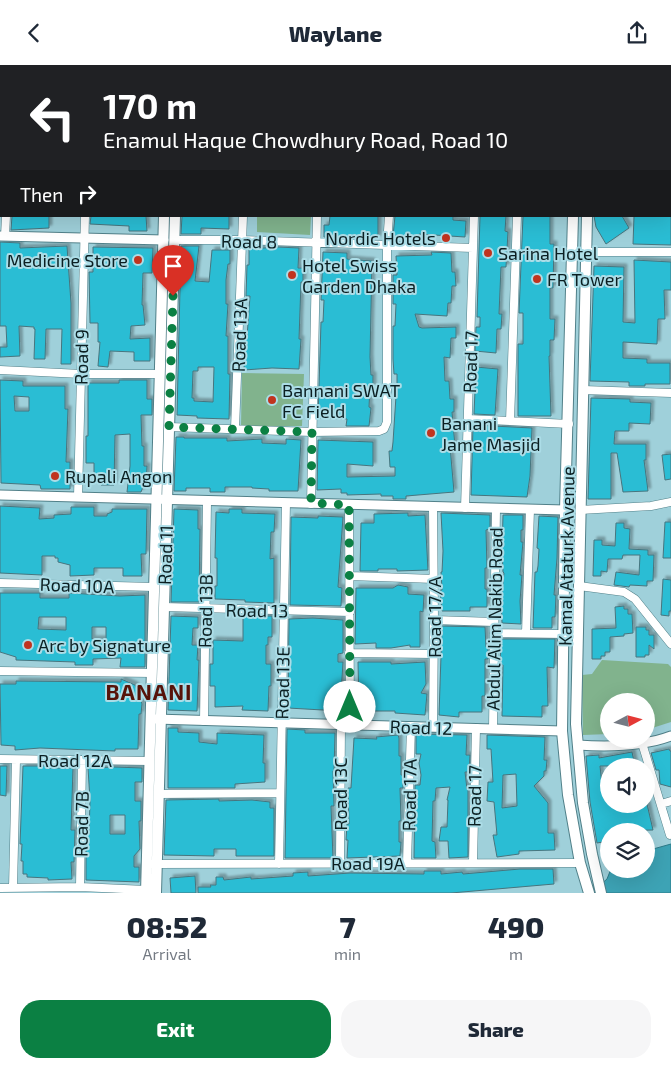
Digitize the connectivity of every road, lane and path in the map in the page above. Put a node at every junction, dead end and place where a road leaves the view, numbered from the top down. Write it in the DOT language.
graph roads {
  1 [pos="6,217"];
  2 [pos="85,217"];
  3 [pos="164,217"];
  4 [pos="175,217"];
  5 [pos="243,217"];
  6 [pos="318,217"];
  7 [pos="389,217"];
  8 [pos="474,217"];
  9 [pos="516,217"];
  10 [pos="574,217"];
  11 [pos="587,217"];
  12 [pos="3,236"];
  13 [pos="84,238"];
  14 [pos="169,240"];
  15 [pos="242,240"];
  16 [pos="317,243"];
  17 [pos="387,245"];
  18 [pos="473,248"];
  19 [pos="586,251"];
  20 [pos="671,252"];
  21 [pos="0,370"];
  22 [pos="81,374"];
  23 [pos="160,374"];
  24 [pos="583,391"];
  25 [pos="671,393"];
  26 [pos="468,419"];
  27 [pos="510,421"];
  28 [pos="569,424"];
  29 [pos="169,427"];
  30 [pos="235,429"];
  31 [pos="312,432"];
  32 [pos="0,495"];
  33 [pos="78,497"];
  34 [pos="162,499"];
  35 [pos="207,501"];
  36 [pos="671,502"];
  37 [pos="286,503"];
  38 [pos="311,503"];
  39 [pos="349,505"];
  40 [pos="433,507"];
  41 [pos="465,507"];
  42 [pos="496,508"];
  43 [pos="530,509"];
  44 [pos="580,509"];
  45 [pos="565,510"];
  46 [pos="350,576"];
  47 [pos="434,579"];
  48 [pos="0,583"];
  49 [pos="579,586"];
  50 [pos="154,587"];
  51 [pos="164,607"];
  52 [pos="204,609"];
  53 [pos="283,610"];
  54 [pos="350,613"];
  55 [pos="434,620"];
  56 [pos="494,622"];
  57 [pos="494,633"];
  58 [pos="526,633"];
  59 [pos="565,634"];
  60 [pos="671,644"];
  61 [pos="349,653"];
  62 [pos="434,654"];
  63 [pos="0,671"];
  64 [pos="152,673"];
  65 [pos="156,719"];
  66 [pos="204,721"];
  67 [pos="281,723"];
  68 [pos="345,725"];
  69 [pos="410,727"];
  70 [pos="433,727"];
  71 [pos="476,729"];
  72 [pos="493,729"];
  73 [pos="562,731"];
  74 [pos="671,736"];
  75 [pos="655,740"];
  76 [pos="563,745"];
  77 [pos="578,745"];
  78 [pos="600,747"];
  79 [pos="644,748"];
  80 [pos="0,759"];
  81 [pos="16,760"];
  82 [pos="82,760"];
  83 [pos="150,761"];
  84 [pos="280,793"];
  85 [pos="159,794"];
  86 [pos="671,801"];
  87 [pos="661,804"];
  88 [pos="670,835"];
  89 [pos="340,863"];
  90 [pos="407,863"];
  91 [pos="473,863"];
  92 [pos="580,863"];
  93 [pos="152,864"];
  94 [pos="279,864"];
  95 [pos="80,887"];
  96 [pos="0,888"];
  97 [pos="13,888"];
  98 [pos="589,891"];
  99 [pos="149,892"];
  100 [pos="601,893"];
  1 -- 12 [label="street"];
  2 -- 13 [label="street, Road 9"];
  3 -- 14 [label="main road, Road 11"];
  4 -- 14 [label="main road, Road 11"];
  5 -- 15 [label="street, Road 13A"];
  6 -- 16 [label="street"];
  7 -- 17 [label="street"];
  8 -- 18 [label="street, Road 17"];
  9 -- 27 [label="street"];
  10 -- 28 [label="main road, Kamal Ataturk Avenue"];
  11 -- 19 [label="main road, Kamal Ataturk Avenue"];
  12 -- 13 [label="street, Road 8"];
  13 -- 14 [label="street, Road 8"];
  13 -- 22 [label="street, Road 9"];
  14 -- 15 [label="street, Road 8"];
  14 -- 23 [label="main road, Road 11"];
  14 -- 29 [label="main road, Road 11"];
  15 -- 16 [label="street, Road 8"];
  15 -- 30 [label="street, Road 13A"];
  16 -- 17 [label="street, Road 8"];
  16 -- 31 [label="street"];
  17 -- 18 [label="street, Road 8"];
  17 -- 31 [label="street"];
  18 -- 26 [label="street, Road 17"];
  19 -- 20 [label="street"];
  19 -- 24 [label="main road, Kamal Ataturk Avenue"];
  21 -- 22 [label="street"];
  22 -- 23 [label="street"];
  22 -- 33 [label="street, Road 9"];
  23 -- 34 [label="main road, Road 11"];
  24 -- 25 [label="street"];
  24 -- 44 [label="main road, Kamal Ataturk Avenue"];
  26 -- 27 [label="street"];
  26 -- 41 [label="street, Road 17"];
  27 -- 28 [label="street"];
  28 -- 45 [label="main road, Kamal Ataturk Avenue"];
  29 -- 30 [label="street"];
  29 -- 34 [label="main road, Road 11"];
  30 -- 31 [label="street"];
  31 -- 38 [label="street"];
  32 -- 33 [label="street"];
  33 -- 34 [label="street"];
  34 -- 35 [label="street"];
  34 -- 50 [label="main road, Road 11"];
  34 -- 51 [label="main road, Road 11"];
  35 -- 37 [label="street"];
  35 -- 52 [label="street, Road 13B"];
  36 -- 44 [label="street"];
  37 -- 38 [label="street"];
  37 -- 53 [label="street, Road 13E"];
  38 -- 39 [label="street"];
  39 -- 40 [label="street"];
  39 -- 46 [label="street, Road 13C"];
  40 -- 41 [label="street"];
  40 -- 47 [label="street, Road 17/A"];
  41 -- 42 [label="street"];
  42 -- 43 [label="street"];
  42 -- 56 [label="street, Abdul Alim Nakib Road"];
  43 -- 45 [label="street"];
  43 -- 58 [label="street"];
  44 -- 45 [label="main road"];
  44 -- 49 [label="main road, Kamal Ataturk Avenue"];
  45 -- 59 [label="main road, Kamal Ataturk Avenue"];
  46 -- 47 [label="street"];
  46 -- 54 [label="street, Road 13C"];
  47 -- 55 [label="street, Road 17/A"];
  48 -- 50 [label="street, Road 10A"];
  49 -- 60 [label="street"];
  49 -- 77 [label="main road, Kamal Ataturk Avenue"];
  50 -- 64 [label="main road, Road 11"];
  51 -- 52 [label="street, Road 13"];
  51 -- 65 [label="main road, Road 11"];
  52 -- 53 [label="street, Road 13"];
  52 -- 66 [label="street, Road 13B"];
  53 -- 54 [label="street, Road 13"];
  53 -- 67 [label="street, Road 13E"];
  54 -- 61 [label="street, Road 13C"];
  55 -- 56 [label="street"];
  55 -- 62 [label="street, Road 17/A"];
  56 -- 57 [label="street, Abdul Alim Nakib Road"];
  57 -- 58 [label="street"];
  57 -- 72 [label="street, Abdul Alim Nakib Road"];
  58 -- 59 [label="street"];
  59 -- 73 [label="main road, Kamal Ataturk Avenue"];
  61 -- 62 [label="street"];
  61 -- 68 [label="street, Road 13C"];
  62 -- 70 [label="street, Road 17/A"];
  63 -- 64 [label="street"];
  64 -- 65 [label="main road, Road 11"];
  65 -- 66 [label="street, Road 12"];
  65 -- 83 [label="main road, Road 11"];
  65 -- 85 [label="main road, Road 11"];
  66 -- 67 [label="street, Road 12"];
  67 -- 68 [label="street, Road 12"];
  67 -- 84 [label="street, Road 13E"];
  68 -- 69 [label="street, Road 12"];
  68 -- 89 [label="street, Road 13C"];
  69 -- 70 [label="street, Road 12"];
  69 -- 90 [label="street, Road 17A"];
  70 -- 71 [label="street, Road 12"];
  71 -- 72 [label="street, Road 12"];
  71 -- 91 [label="street, Road 17"];
  72 -- 73 [label="street, Road 12"];
  73 -- 76 [label="main road, Kamal Ataturk Avenue"];
  74 -- 75 [label="street"];
  76 -- 77 [label="main road"];
  76 -- 92 [label="main road, Kamal Ataturk Avenue"];
  77 -- 78 [label="street"];
  77 -- 100 [label="main road, Kamal Ataturk Avenue"];
  79 -- 87 [label="street"];
  80 -- 81 [label="street, Road 12A"];
  81 -- 82 [label="street, Road 12A"];
  81 -- 97 [label="street"];
  82 -- 83 [label="street, Road 12A"];
  82 -- 95 [label="street, Road 7B"];
  83 -- 93 [label="main road, Road 11"];
  84 -- 85 [label="street"];
  84 -- 94 [label="street, Road 13E"];
  85 -- 93 [label="main road, Road 11"];
  86 -- 87 [label="street"];
  87 -- 88 [label="street"];
  89 -- 90 [label="street, Road 19A"];
  89 -- 94 [label="street, Road 19A"];
  90 -- 91 [label="street, Road 19A"];
  91 -- 92 [label="street, Road 19A"];
  92 -- 98 [label="main road, Kamal Ataturk Avenue"];
  93 -- 94 [label="street, Road 19A"];
  93 -- 99 [label="main road, Road 11"];
  95 -- 97 [label="street"];
  95 -- 99 [label="street"];
  96 -- 97 [label="street"];
}
